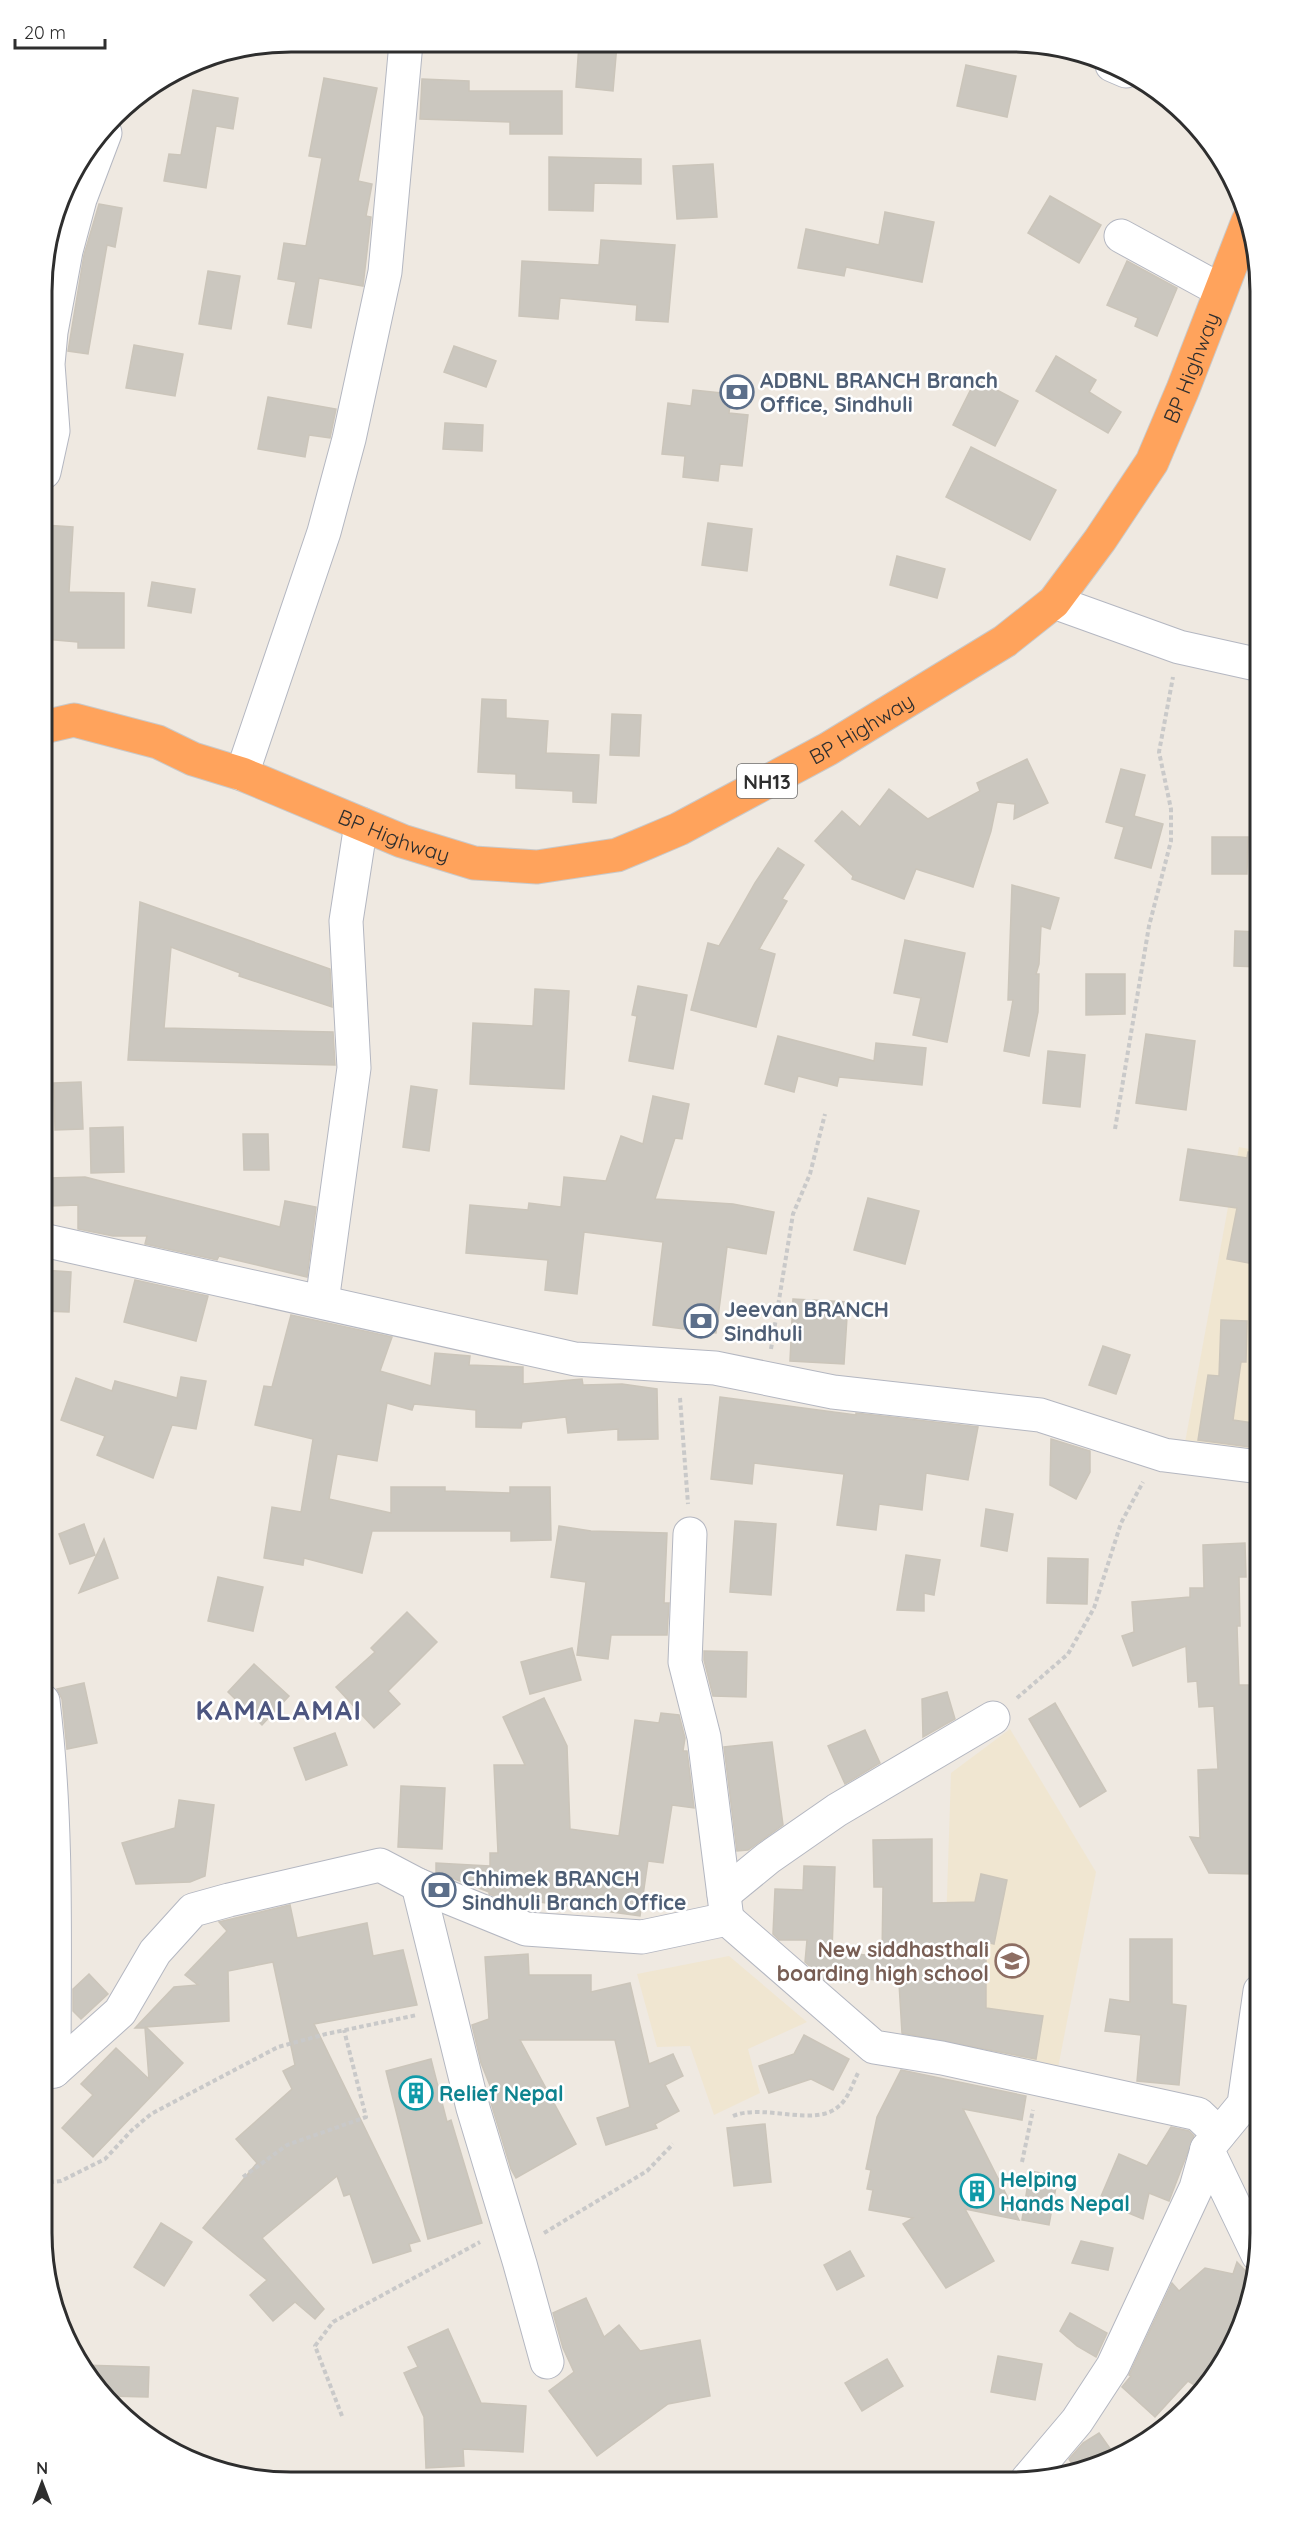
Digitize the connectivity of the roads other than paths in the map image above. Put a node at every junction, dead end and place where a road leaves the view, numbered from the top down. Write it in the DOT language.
graph roads {
  1 [pos="405,52"];
  2 [pos="98,152"];
  3 [pos="1242,235"];
  4 [pos="1121,236"];
  5 [pos="1220,290"];
  6 [pos="52,327"];
  7 [pos="52,418"];
  8 [pos="52,436"];
  9 [pos="1054,602"];
  10 [pos="1250,663"];
  11 [pos="52,725"];
  12 [pos="242,774"];
  13 [pos="361,824"];
  14 [pos="52,1242"];
  15 [pos="322,1302"];
  16 [pos="1250,1466"];
  17 [pos="690,1534"];
  18 [pos="993,1718"];
  19 [pos="52,1821"];
  20 [pos="418,1885"];
  21 [pos="726,1906"];
  22 [pos="52,1926"];
  23 [pos="1250,2062"];
  24 [pos="52,2069"];
  25 [pos="1213,2142"];
  26 [pos="1250,2235"];
  27 [pos="547,2362"];
  28 [pos="1035,2471"];
  1 -- 12 [label="street"];
  2 -- 6 [label="street"];
  3 -- 5 [label="highway, BP Highway / NH13"];
  4 -- 5 [label="street"];
  5 -- 9 [label="highway, BP Highway / NH13"];
  7 -- 8 [label="street"];
  9 -- 10 [label="street"];
  9 -- 13 [label="highway, BP Highway / NH13"];
  11 -- 12 [label="highway, BP Highway / NH13"];
  12 -- 13 [label="highway, BP Highway / NH13"];
  13 -- 15 [label="street"];
  14 -- 15 [label="street"];
  15 -- 16 [label="street"];
  17 -- 21 [label="street"];
  18 -- 21 [label="street"];
  19 -- 22 [label="street"];
  20 -- 21 [label="street"];
  20 -- 24 [label="street"];
  20 -- 27 [label="street"];
  21 -- 25 [label="street"];
  23 -- 25 [label="street"];
  25 -- 26 [label="street"];
  25 -- 28 [label="street"];
}
